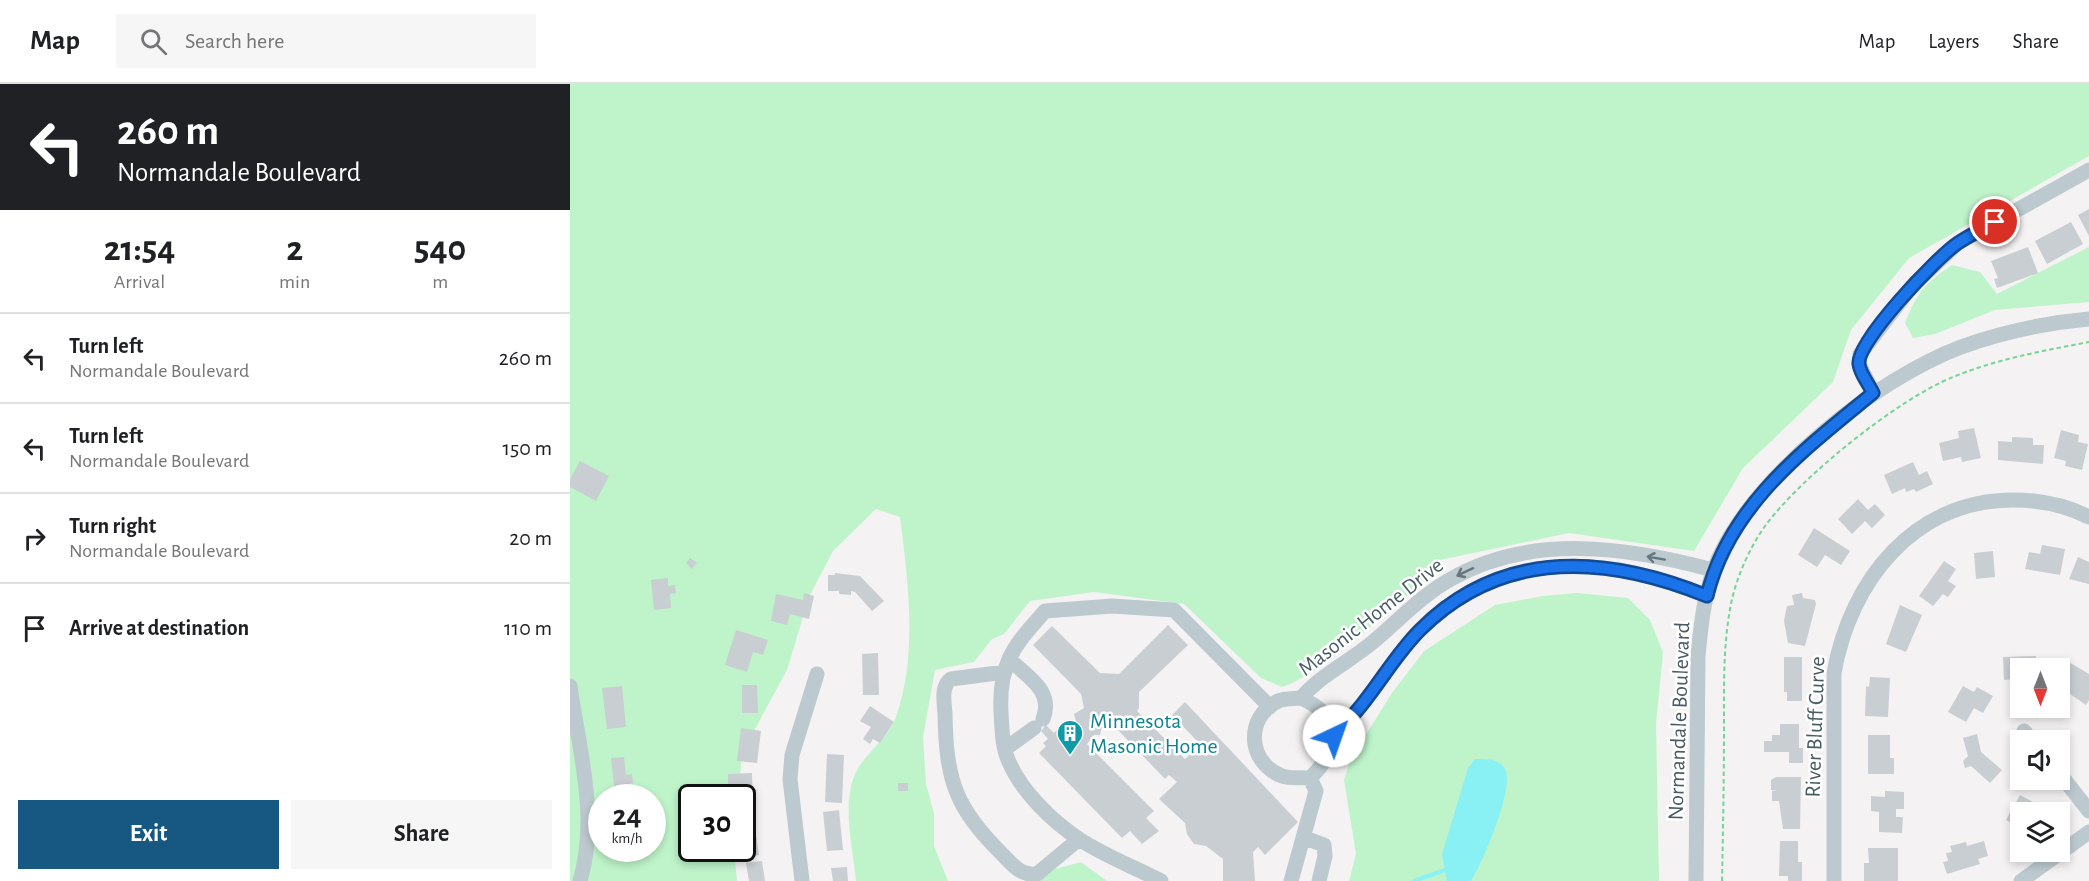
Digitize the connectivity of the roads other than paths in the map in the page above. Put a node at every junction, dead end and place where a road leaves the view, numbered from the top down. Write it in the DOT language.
graph roads {
  1 [pos="2089,170"];
  2 [pos="2089,319"];
  3 [pos="1873,393"];
  4 [pos="2089,517"];
  5 [pos="1713,570"];
  6 [pos="1707,596"];
  7 [pos="1007,665"];
  8 [pos="817,674"];
  9 [pos="570,688"];
  10 [pos="1301,698"];
  11 [pos="1270,707"];
  12 [pos="1334,736"];
  13 [pos="1005,749"];
  14 [pos="1310,778"];
  15 [pos="2070,787"];
  16 [pos="2089,811"];
  17 [pos="2089,832"];
  18 [pos="1305,838"];
  19 [pos="1079,839"];
  20 [pos="580,881"];
  21 [pos="802,881"];
  22 [pos="1161,881"];
  23 [pos="1291,881"];
  24 [pos="1319,881"];
  25 [pos="1696,881"];
  26 [pos="1834,881"];
  27 [pos="2021,881"];
  1 -- 3 [label="street"];
  2 -- 3 [label="street, Normandale Boulevard"];
  3 -- 5 [label="street, Normandale Boulevard"];
  4 -- 26 [label="street, River Bluff Curve"];
  5 -- 6 [label="street, Normandale Boulevard"];
  5 -- 10 [label="street, Masonic Home Drive, one-way"];
  6 -- 12 [label="street, Masonic Home Drive"];
  6 -- 25 [label="street, Normandale Boulevard"];
  7 -- 11 [label="street"];
  7 -- 13 [label="street"];
  7 -- 13 [label="street"];
  7 -- 19 [label="street"];
  8 -- 21 [label="street"];
  9 -- 20 [label="street"];
  10 -- 11 [label="street"];
  10 -- 12 [label="street"];
  11 -- 14 [label="street"];
  12 -- 14 [label="street"];
  13 -- 19 [label="street"];
  14 -- 18 [label="street"];
  15 -- 16 [label="street"];
  17 -- 27 [label="street"];
  18 -- 23 [label="street"];
  18 -- 24 [label="street"];
  19 -- 22 [label="street"];
}
